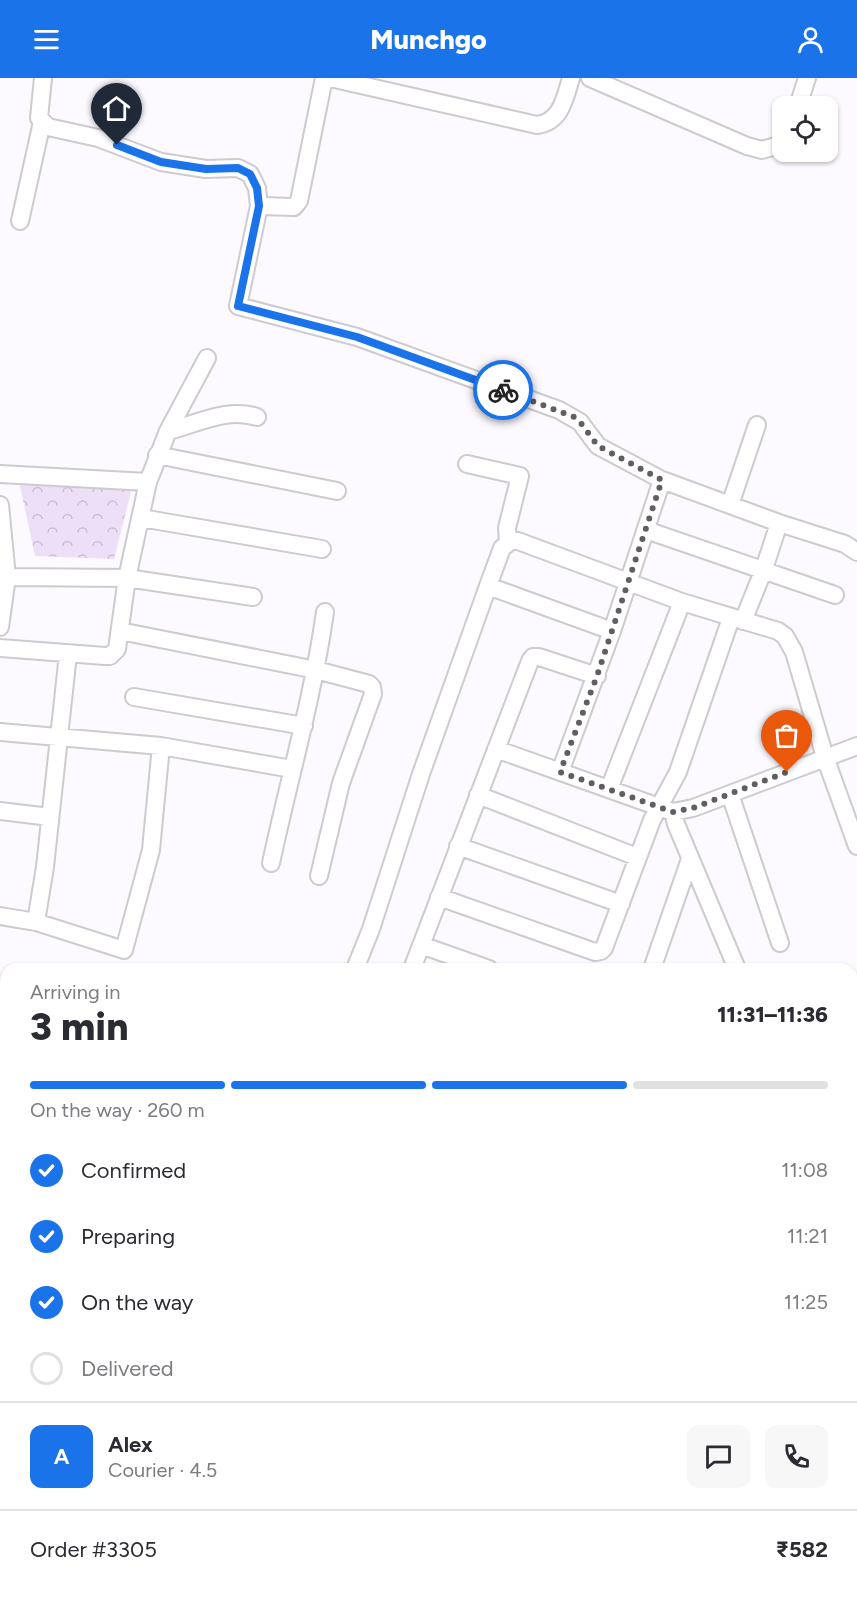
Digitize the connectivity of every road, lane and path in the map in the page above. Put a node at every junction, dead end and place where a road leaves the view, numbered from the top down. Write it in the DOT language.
graph roads {
  1 [pos="43,78"];
  2 [pos="324,78"];
  3 [pos="330,78"];
  4 [pos="571,78"];
  5 [pos="590,78"];
  6 [pos="807,78"];
  7 [pos="801,96"];
  8 [pos="42,123"];
  9 [pos="772,147"];
  10 [pos="259,206"];
  11 [pos="20,220"];
  12 [pos="207,358"];
  13 [pos="256,417"];
  14 [pos="757,425"];
  15 [pos="168,431"];
  16 [pos="157,455"];
  17 [pos="467,464"];
  18 [pos="0,474"];
  19 [pos="662,480"];
  20 [pos="148,482"];
  21 [pos="337,491"];
  22 [pos="0,505"];
  23 [pos="730,505"];
  24 [pos="141,518"];
  25 [pos="779,523"];
  26 [pos="646,530"];
  27 [pos="508,542"];
  28 [pos="322,549"];
  29 [pos="857,552"];
  30 [pos="764,569"];
  31 [pos="7,577"];
  32 [pos="127,578"];
  33 [pos="629,582"];
  34 [pos="488,586"];
  35 [pos="835,595"];
  36 [pos="253,597"];
  37 [pos="682,602"];
  38 [pos="326,612"];
  39 [pos="737,620"];
  40 [pos="0,627"];
  41 [pos="120,631"];
  42 [pos="612,631"];
  43 [pos="0,648"];
  44 [pos="68,654"];
  45 [pos="316,670"];
  46 [pos="597,676"];
  47 [pos="134,697"];
  48 [pos="304,726"];
  49 [pos="0,732"];
  50 [pos="58,738"];
  51 [pos="161,746"];
  52 [pos="857,746"];
  53 [pos="496,750"];
  54 [pos="825,757"];
  55 [pos="292,769"];
  56 [pos="560,772"];
  57 [pos="609,789"];
  58 [pos="730,794"];
  59 [pos="478,795"];
  60 [pos="666,809"];
  61 [pos="0,811"];
  62 [pos="50,817"];
  63 [pos="458,846"];
  64 [pos="857,846"];
  65 [pos="637,856"];
  66 [pos="690,859"];
  67 [pos="271,862"];
  68 [pos="319,876"];
  69 [pos="439,897"];
  70 [pos="621,904"];
  71 [pos="0,916"];
  72 [pos="36,922"];
  73 [pos="780,943"];
  74 [pos="421,945"];
  75 [pos="357,963"];
  76 [pos="414,963"];
  77 [pos="472,963"];
  78 [pos="654,963"];
  79 [pos="734,963"];
  1 -- 8 [label="street"];
  2 -- 10 [label="street"];
  3 -- 4 [label="street"];
  5 -- 9 [label="street"];
  6 -- 7 [label="street"];
  8 -- 10 [label="street"];
  8 -- 11 [label="street"];
  10 -- 19 [label="street"];
  12 -- 15 [label="street"];
  13 -- 15 [label="street"];
  14 -- 23 [label="street"];
  15 -- 16 [label="street"];
  16 -- 20 [label="street"];
  16 -- 21 [label="street"];
  17 -- 27 [label="street"];
  18 -- 20 [label="street"];
  19 -- 23 [label="street"];
  19 -- 26 [label="street"];
  20 -- 24 [label="street"];
  22 -- 31 [label="street"];
  23 -- 25 [label="street"];
  24 -- 28 [label="street"];
  24 -- 32 [label="street"];
  25 -- 29 [label="street"];
  25 -- 30 [label="street"];
  26 -- 30 [label="street"];
  26 -- 33 [label="street"];
  27 -- 33 [label="street"];
  27 -- 34 [label="street"];
  30 -- 35 [label="street"];
  30 -- 39 [label="street"];
  31 -- 32 [label="street"];
  31 -- 40 [label="street"];
  32 -- 36 [label="street"];
  32 -- 41 [label="street"];
  33 -- 37 [label="street"];
  33 -- 42 [label="street"];
  34 -- 42 [label="street"];
  34 -- 75 [label="street"];
  37 -- 39 [label="street"];
  37 -- 57 [label="street"];
  38 -- 45 [label="street"];
  39 -- 54 [label="street"];
  39 -- 60 [label="street"];
  41 -- 44 [label="street"];
  41 -- 45 [label="street"];
  42 -- 46 [label="street"];
  43 -- 44 [label="street"];
  44 -- 50 [label="street"];
  45 -- 48 [label="street"];
  45 -- 68 [label="street"];
  46 -- 53 [label="street"];
  46 -- 56 [label="street"];
  47 -- 48 [label="street"];
  48 -- 55 [label="street"];
  49 -- 50 [label="street"];
  50 -- 51 [label="street"];
  50 -- 62 [label="street"];
  51 -- 55 [label="street"];
  51 -- 72 [label="street"];
  52 -- 54 [label="street"];
  53 -- 56 [label="street"];
  53 -- 59 [label="street"];
  54 -- 58 [label="street"];
  54 -- 64 [label="street"];
  55 -- 67 [label="street"];
  56 -- 57 [label="street"];
  57 -- 60 [label="street"];
  58 -- 60 [label="street"];
  58 -- 73 [label="street"];
  59 -- 63 [label="street"];
  59 -- 65 [label="street"];
  60 -- 65 [label="street"];
  60 -- 66 [label="street"];
  61 -- 62 [label="street"];
  62 -- 72 [label="street"];
  63 -- 69 [label="street"];
  63 -- 70 [label="street"];
  65 -- 70 [label="street"];
  66 -- 78 [label="street"];
  66 -- 79 [label="street"];
  69 -- 70 [label="street"];
  69 -- 74 [label="street"];
  71 -- 72 [label="street"];
  74 -- 76 [label="street"];
  74 -- 77 [label="street"];
}
